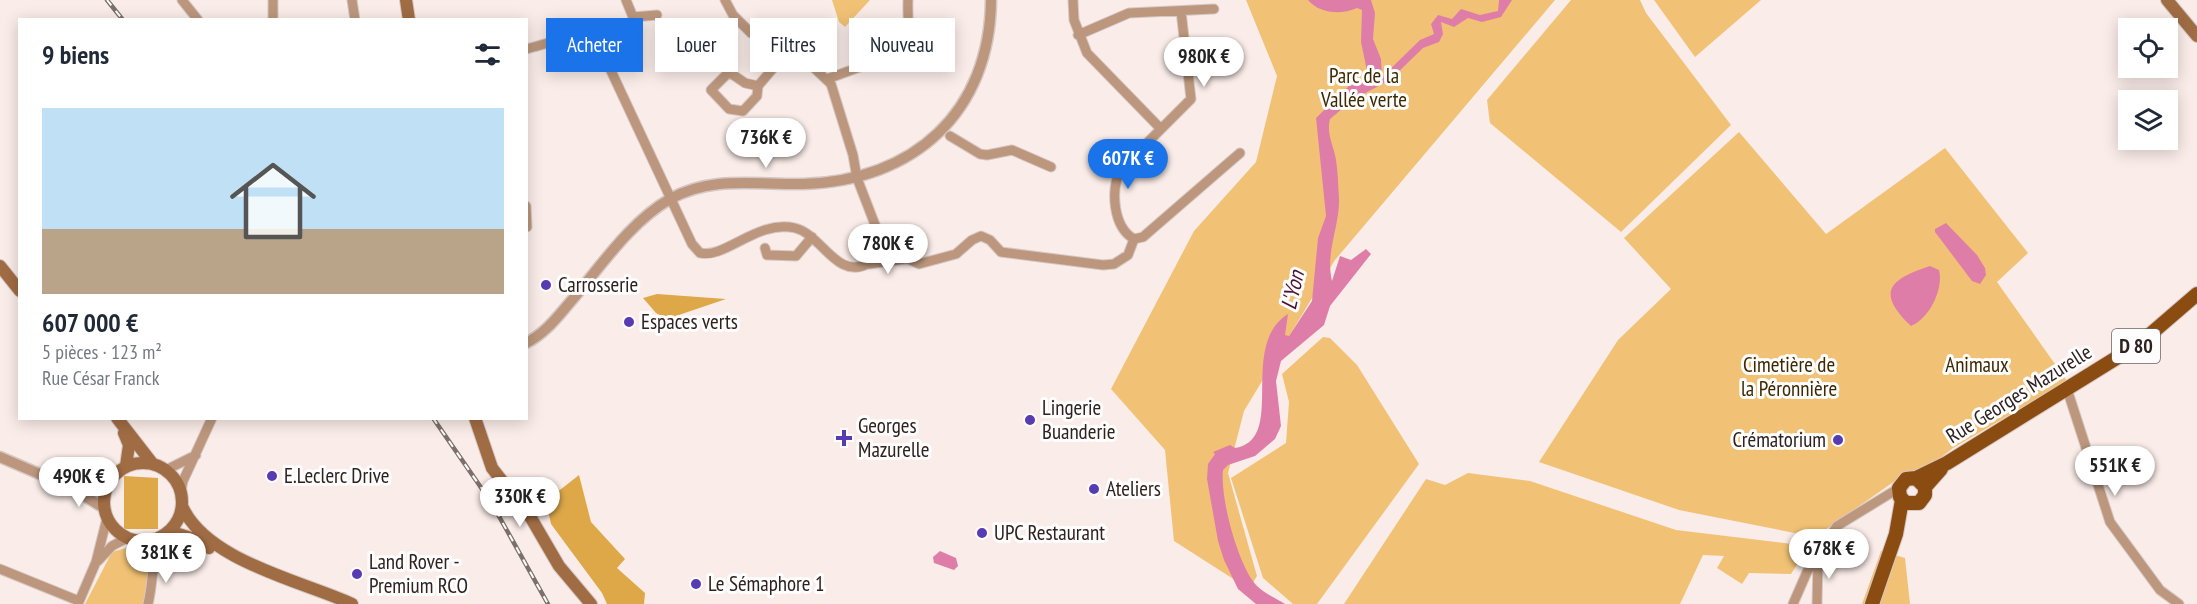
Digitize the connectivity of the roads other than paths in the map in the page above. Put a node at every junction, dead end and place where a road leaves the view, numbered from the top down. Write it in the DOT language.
graph roads {
  1 [pos="182,0"];
  2 [pos="273,0"];
  3 [pos="352,0"];
  4 [pos="406,0"];
  5 [pos="626,0"];
  6 [pos="725,0"];
  7 [pos="908,0"];
  8 [pos="992,0"];
  9 [pos="1073,0"];
  10 [pos="2167,0"];
  11 [pos="1214,9"];
  12 [pos="1181,11"];
  13 [pos="657,15"];
  14 [pos="196,18"];
  15 [pos="273,18"];
  16 [pos="355,18"];
  17 [pos="409,18"];
  18 [pos="750,32"];
  19 [pos="1078,35"];
  20 [pos="2197,36"];
  21 [pos="528,49"];
  22 [pos="770,72"];
  23 [pos="817,72"];
  24 [pos="827,79"];
  25 [pos="758,86"];
  26 [pos="1161,129"];
  27 [pos="950,136"];
  28 [pos="1103,150"];
  29 [pos="1240,153"];
  30 [pos="1126,164"];
  31 [pos="1051,167"];
  32 [pos="857,178"];
  33 [pos="671,198"];
  34 [pos="812,237"];
  35 [pos="1134,240"];
  36 [pos="880,242"];
  37 [pos="765,248"];
  38 [pos="905,259"];
  39 [pos="867,264"];
  40 [pos="0,266"];
  41 [pos="18,288"];
  42 [pos="2197,294"];
  43 [pos="528,342"];
  44 [pos="2067,389"];
  45 [pos="118,420"];
  46 [pos="211,420"];
  47 [pos="476,420"];
  48 [pos="481,420"];
  49 [pos="481,439"];
  50 [pos="196,455"];
  51 [pos="0,457"];
  52 [pos="152,463"];
  53 [pos="126,466"];
  54 [pos="166,470"];
  55 [pos="110,480"];
  56 [pos="1921,483"];
  57 [pos="70,487"];
  58 [pos="181,491"];
  59 [pos="1903,497"];
  60 [pos="182,506"];
  61 [pos="105,513"];
  62 [pos="164,534"];
  63 [pos="131,539"];
  64 [pos="1818,557"];
  65 [pos="152,561"];
  66 [pos="96,562"];
  67 [pos="0,569"];
  68 [pos="79,602"];
  69 [pos="148,604"];
  70 [pos="331,604"];
  71 [pos="352,604"];
  72 [pos="591,604"];
  73 [pos="1793,604"];
  74 [pos="1817,604"];
  75 [pos="1872,604"];
  76 [pos="2179,604"];
  1 -- 14 [label="street"];
  2 -- 15 [label="street"];
  3 -- 16 [label="street"];
  4 -- 17 [label="main road"];
  5 -- 13 [label="street"];
  6 -- 18 [label="street"];
  7 -- 24 [label="street"];
  8 -- 32 [label="street"];
  9 -- 19 [label="street"];
  10 -- 20 [label="main road"];
  11 -- 12 [label="street"];
  12 -- 19 [label="street"];
  12 -- 26 [label="street"];
  19 -- 26 [label="street"];
  21 -- 33 [label="street"];
  22 -- 25 [label="street"];
  23 -- 24 [label="street"];
  24 -- 32 [label="street"];
  25 -- 25 [label="street"];
  26 -- 30 [label="street"];
  27 -- 31 [label="street"];
  28 -- 30 [label="street"];
  29 -- 35 [label="street"];
  30 -- 35 [label="street"];
  32 -- 33 [label="street"];
  32 -- 36 [label="street"];
  33 -- 34 [label="street"];
  33 -- 43 [label="street"];
  34 -- 37 [label="street"];
  34 -- 39 [label="street"];
  35 -- 38 [label="street"];
  36 -- 38 [label="street"];
  36 -- 39 [label="street"];
  38 -- 39 [label="street"];
  40 -- 41 [label="main road"];
  42 -- 44 [label="main road, Rue Georges Mazurelle / D 80"];
  44 -- 56 [label="main road, Rue Georges Mazurelle / D 80"];
  44 -- 76 [label="street"];
  45 -- 52 [label="main road"];
  45 -- 53 [label="main road"];
  46 -- 50 [label="street"];
  47 -- 49 [label="main road"];
  48 -- 49 [label="main road"];
  49 -- 72 [label="main road"];
  50 -- 54 [label="street"];
  50 -- 58 [label="street"];
  51 -- 57 [label="street"];
  52 -- 53 [label="main road"];
  52 -- 54 [label="main road"];
  53 -- 55 [label="main road"];
  54 -- 58 [label="main road"];
  55 -- 57 [label="street"];
  55 -- 61 [label="main road"];
  56 -- 59 [label="main road"];
  56 -- 59 [label="main road"];
  57 -- 61 [label="street"];
  58 -- 60 [label="main road"];
  59 -- 64 [label="street"];
  59 -- 75 [label="main road"];
  60 -- 62 [label="main road"];
  60 -- 71 [label="main road"];
  61 -- 63 [label="main road"];
  61 -- 66 [label="street"];
  62 -- 63 [label="main road"];
  62 -- 65 [label="street"];
  62 -- 70 [label="main road"];
  63 -- 65 [label="street"];
  63 -- 66 [label="street"];
  64 -- 73 [label="street"];
  64 -- 74 [label="street"];
  65 -- 69 [label="street"];
  66 -- 68 [label="street"];
  67 -- 68 [label="street"];
}
